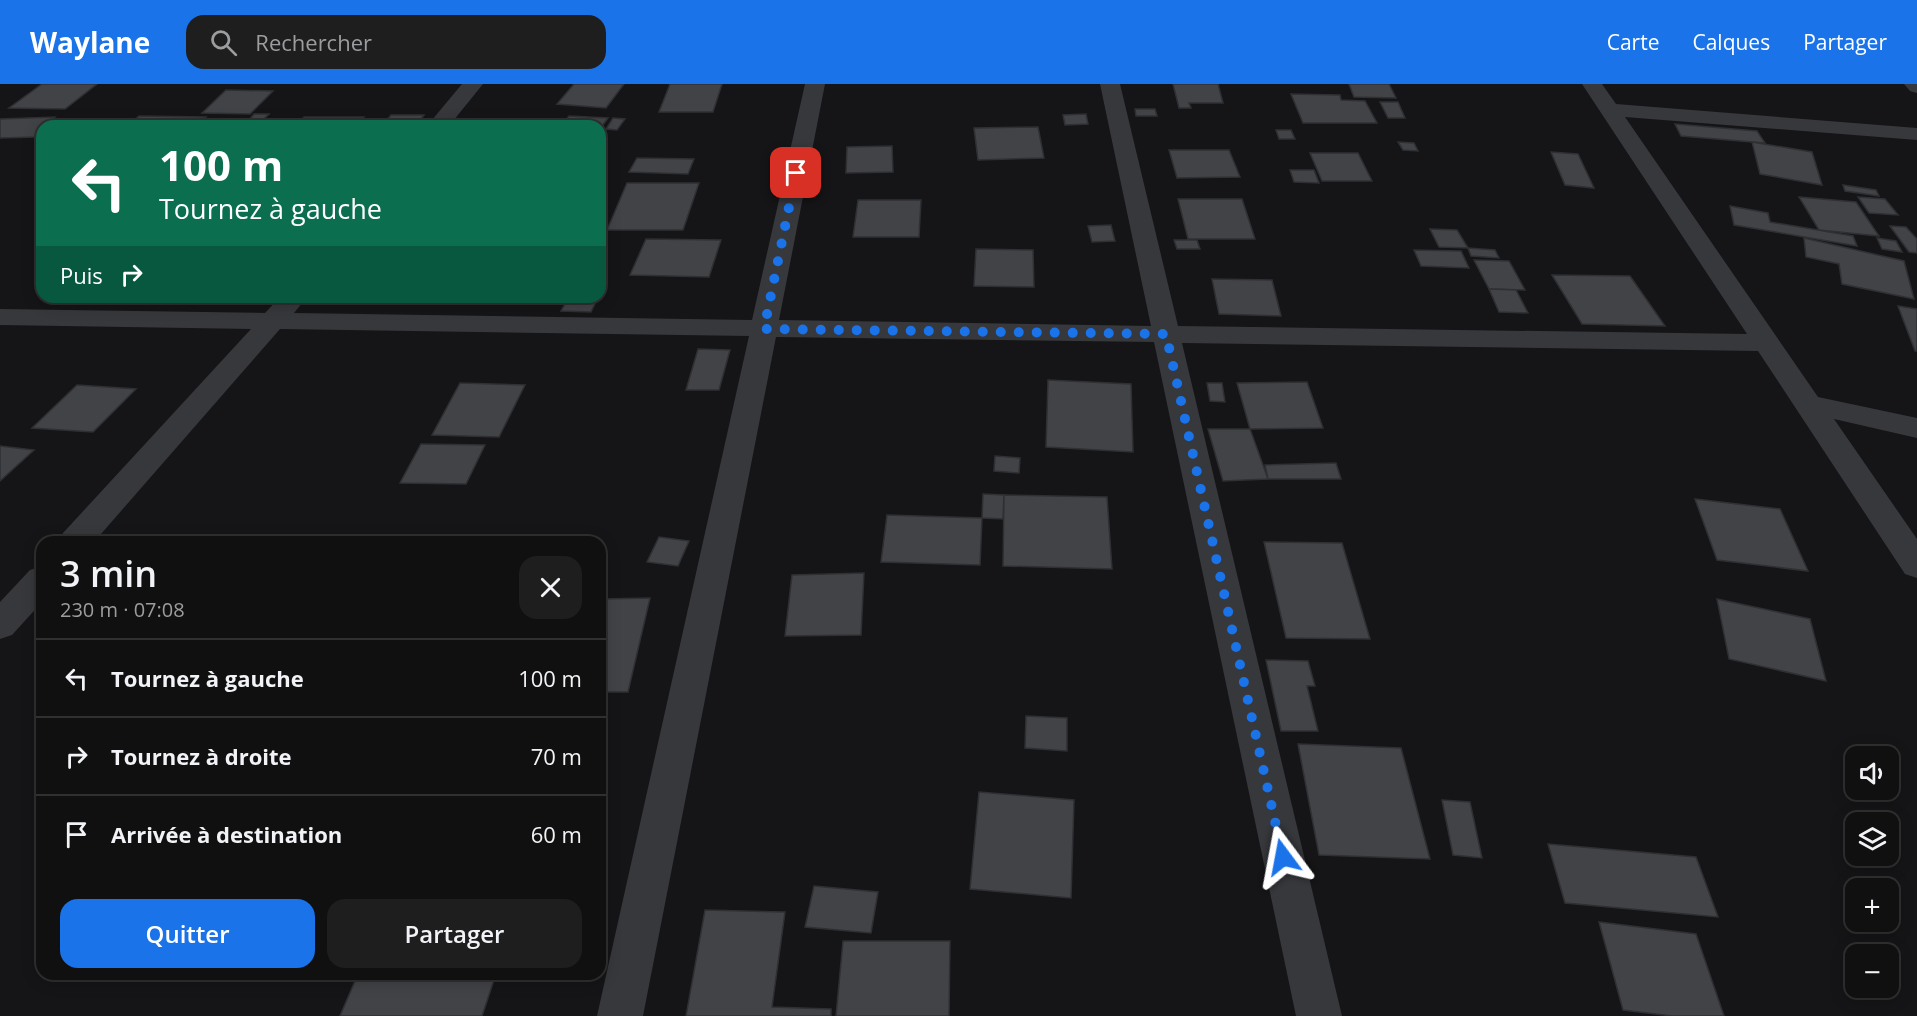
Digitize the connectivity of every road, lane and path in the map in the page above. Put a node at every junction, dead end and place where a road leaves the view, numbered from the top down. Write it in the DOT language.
graph roads {
  1 [pos="473,84"];
  2 [pos="815,84"];
  3 [pos="1110,84"];
  4 [pos="1592,84"];
  5 [pos="1610,110"];
  6 [pos="443,120"];
  7 [pos="1917,134"];
  8 [pos="289,303"];
  9 [pos="0,317"];
  10 [pos="273,321"];
  11 [pos="764,329"];
  12 [pos="1166,334"];
  13 [pos="1767,343"];
  14 [pos="1809,404"];
  15 [pos="1917,428"];
  16 [pos="80,536"];
  17 [pos="1917,565"];
  18 [pos="36,586"];
  19 [pos="0,625"];
  20 [pos="620,1016"];
  21 [pos="1319,1016"];
  1 -- 6 [label="street"];
  2 -- 11 [label="street"];
  3 -- 12 [label="street"];
  4 -- 5 [label="street"];
  5 -- 7 [label="street"];
  5 -- 13 [label="street"];
  8 -- 10 [label="street"];
  9 -- 10 [label="street"];
  10 -- 11 [label="street"];
  10 -- 16 [label="street"];
  11 -- 12 [label="street"];
  11 -- 20 [label="street"];
  12 -- 13 [label="street"];
  12 -- 21 [label="street"];
  13 -- 14 [label="street"];
  14 -- 15 [label="street"];
  14 -- 17 [label="street"];
  18 -- 19 [label="street"];
}
